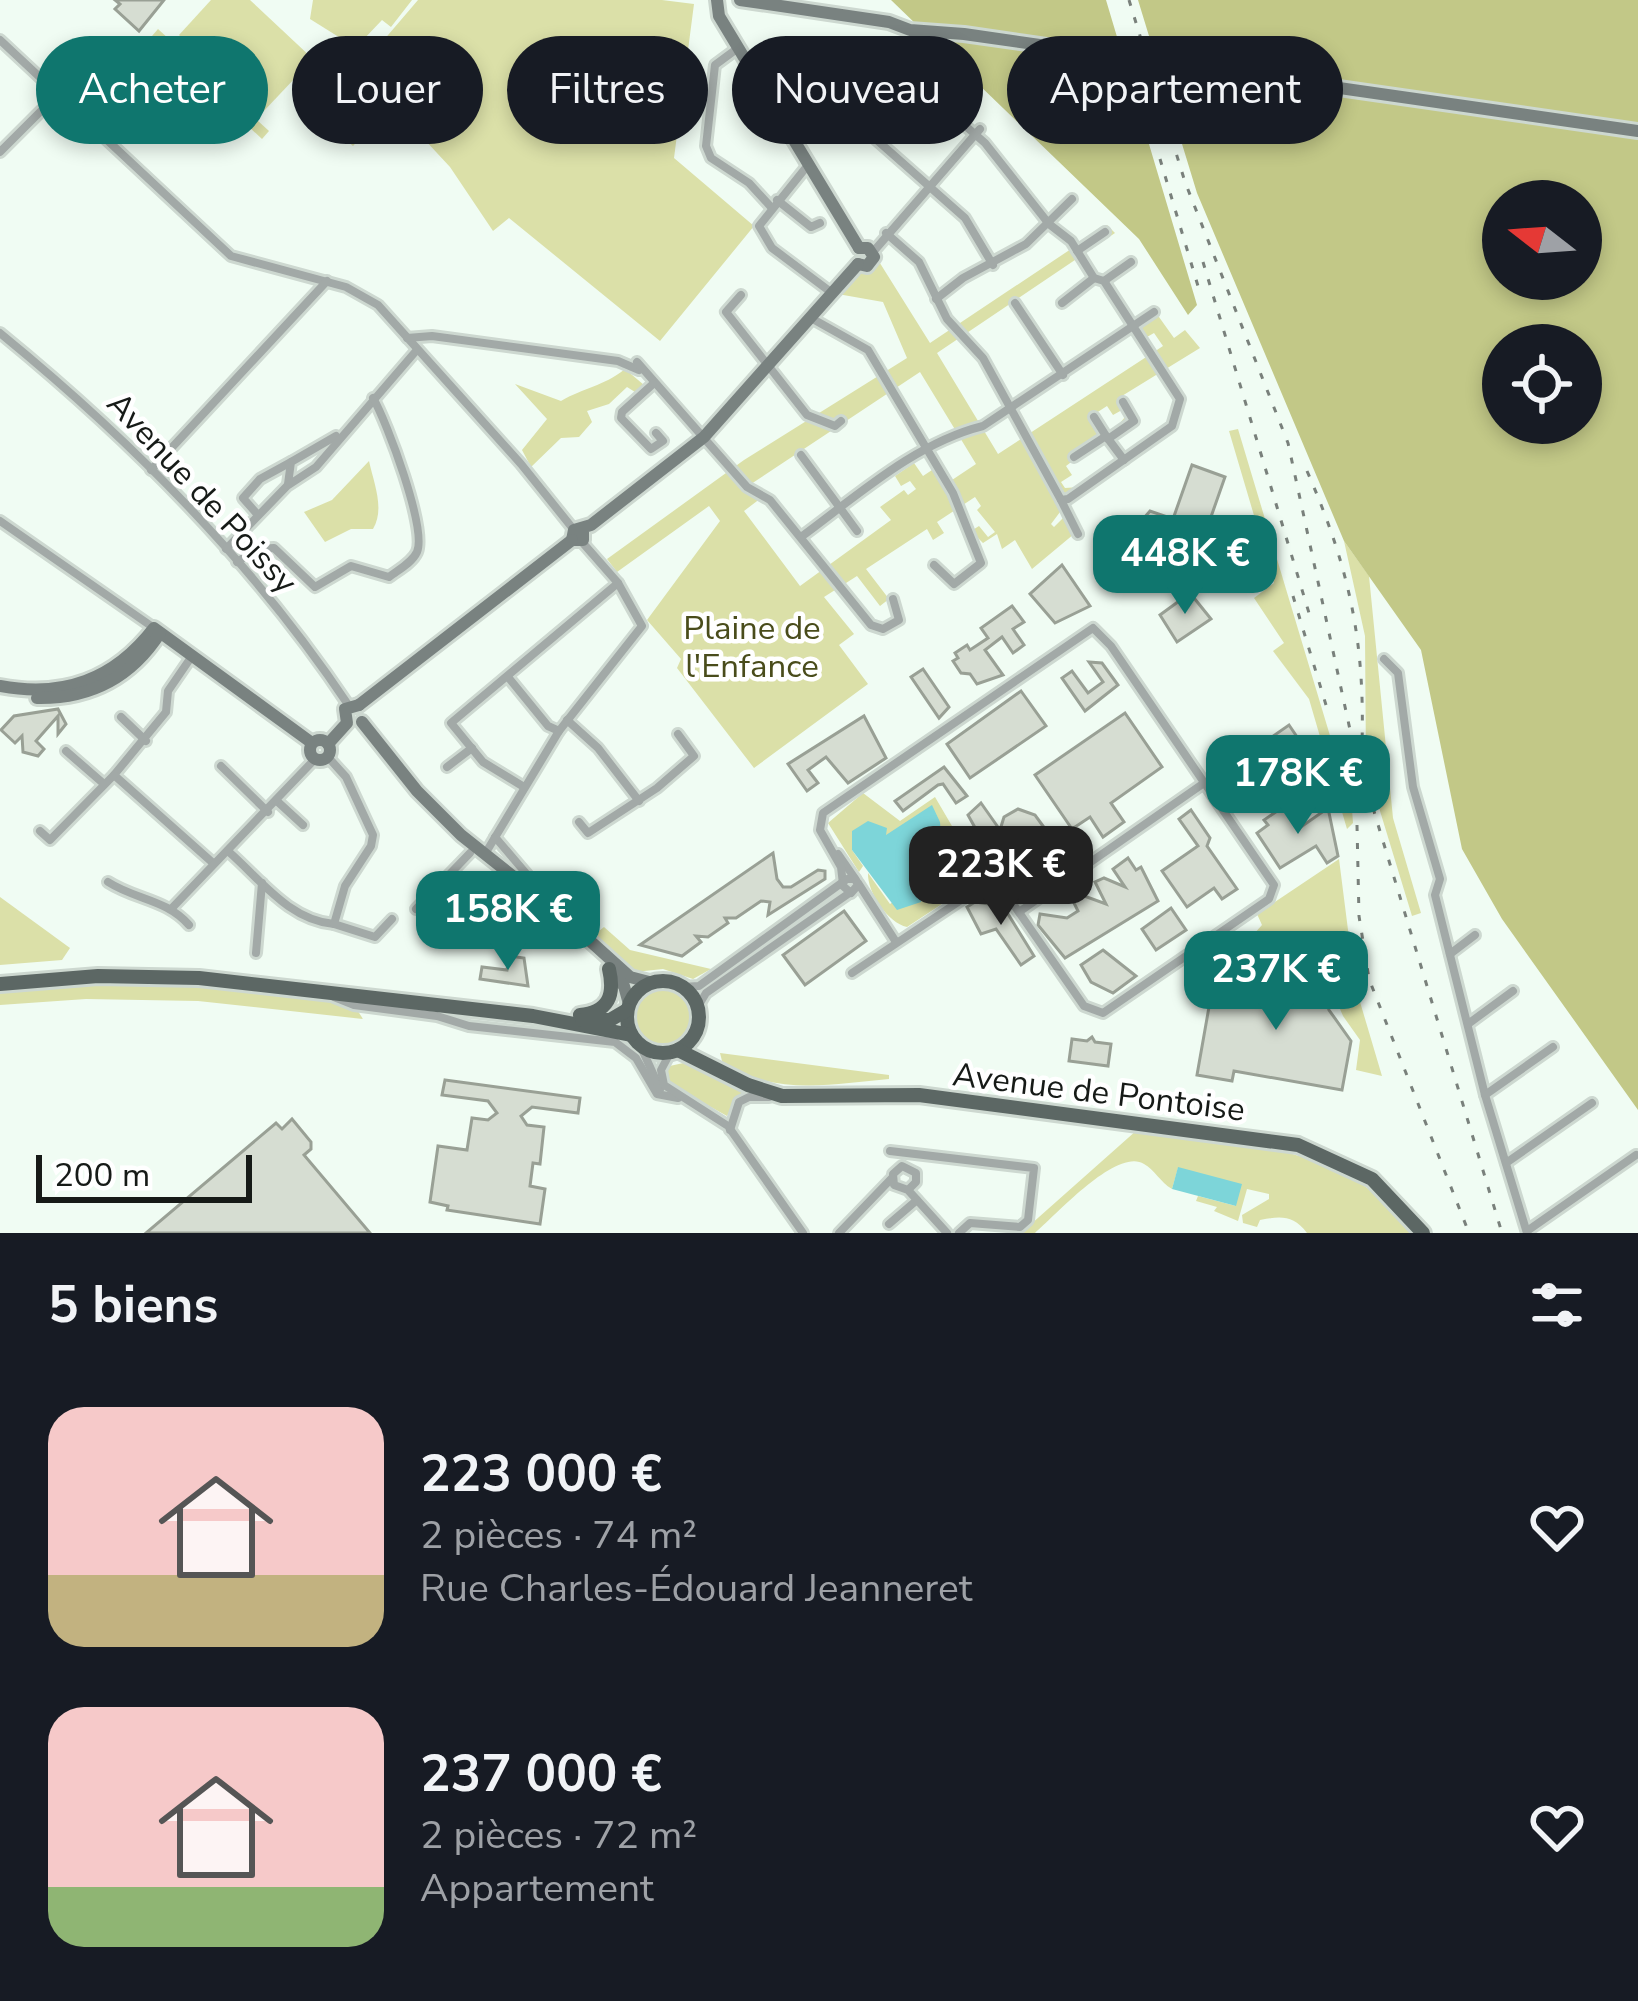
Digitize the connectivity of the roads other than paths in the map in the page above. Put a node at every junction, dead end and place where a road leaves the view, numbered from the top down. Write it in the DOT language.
graph roads {
  1 [pos="717,0"];
  2 [pos="740,0"];
  3 [pos="732,38"];
  4 [pos="0,40"];
  5 [pos="732,52"];
  6 [pos="36,76"];
  7 [pos="36,116"];
  8 [pos="1638,131"];
  9 [pos="983,138"];
  10 [pos="108,144"];
  11 [pos="797,144"];
  12 [pos="883,144"];
  13 [pos="967,144"];
  14 [pos="0,152"];
  15 [pos="809,164"];
  16 [pos="929,184"];
  17 [pos="1072,199"];
  18 [pos="774,204"];
  19 [pos="820,223"];
  20 [pos="1049,224"];
  21 [pos="1105,232"];
  22 [pos="886,233"];
  23 [pos="866,250"];
  24 [pos="1077,251"];
  25 [pos="1131,262"];
  26 [pos="993,265"];
  27 [pos="1099,280"];
  28 [pos="327,281"];
  29 [pos="832,293"];
  30 [pos="741,295"];
  31 [pos="936,299"];
  32 [pos="1016,303"];
  33 [pos="1062,303"];
  34 [pos="1154,312"];
  35 [pos="809,318"];
  36 [pos="1132,329"];
  37 [pos="0,333"];
  38 [pos="407,338"];
  39 [pos="416,351"];
  40 [pos="767,365"];
  41 [pos="1063,375"];
  42 [pos="653,383"];
  43 [pos="373,398"];
  44 [pos="1123,402"];
  45 [pos="1008,409"];
  46 [pos="1094,417"];
  47 [pos="841,421"];
  48 [pos="340,433"];
  49 [pos="656,433"];
  50 [pos="704,437"];
  51 [pos="1107,438"];
  52 [pos="924,449"];
  53 [pos="801,455"];
  54 [pos="1074,458"];
  55 [pos="1124,460"];
  56 [pos="291,462"];
  57 [pos="151,470"];
  58 [pos="287,486"];
  59 [pos="1061,500"];
  60 [pos="840,508"];
  61 [pos="257,515"];
  62 [pos="0,520"];
  63 [pos="857,531"];
  64 [pos="1078,534"];
  65 [pos="577,536"];
  66 [pos="801,537"];
  67 [pos="226,549"];
  68 [pos="237,562"];
  69 [pos="934,565"];
  70 [pos="618,584"];
  71 [pos="893,599"];
  72 [pos="157,630"];
  73 [pos="192,656"];
  74 [pos="1384,659"];
  75 [pos="508,677"];
  76 [pos="0,690"];
  77 [pos="354,706"];
  78 [pos="121,717"];
  79 [pos="567,720"];
  80 [pos="356,723"];
  81 [pos="559,731"];
  82 [pos="678,734"];
  83 [pos="146,741"];
  84 [pos="472,748"];
  85 [pos="318,750"];
  86 [pos="66,751"];
  87 [pos="220,766"];
  88 [pos="447,767"];
  89 [pos="114,775"];
  90 [pos="1204,783"];
  91 [pos="104,784"];
  92 [pos="524,788"];
  93 [pos="639,801"];
  94 [pos="278,802"];
  95 [pos="268,812"];
  96 [pos="579,822"];
  97 [pos="303,825"];
  98 [pos="40,831"];
  99 [pos="495,837"];
  100 [pos="832,849"];
  101 [pos="229,852"];
  102 [pos="478,856"];
  103 [pos="213,863"];
  104 [pos="523,879"];
  105 [pos="857,881"];
  106 [pos="108,882"];
  107 [pos="262,883"];
  108 [pos="846,889"];
  109 [pos="547,906"];
  110 [pos="173,907"];
  111 [pos="416,909"];
  112 [pos="1019,912"];
  113 [pos="878,914"];
  114 [pos="392,919"];
  115 [pos="334,923"];
  116 [pos="189,925"];
  117 [pos="1475,935"];
  118 [pos="896,942"];
  119 [pos="256,953"];
  120 [pos="1450,954"];
  121 [pos="609,969"];
  122 [pos="852,973"];
  123 [pos="653,982"];
  124 [pos="0,984"];
  125 [pos="682,987"];
  126 [pos="327,992"];
  127 [pos="1513,992"];
  128 [pos="628,1007"];
  129 [pos="698,1008"];
  130 [pos="533,1016"];
  131 [pos="565,1017"];
  132 [pos="1468,1024"];
  133 [pos="586,1028"];
  134 [pos="696,1031"];
  135 [pos="533,1034"];
  136 [pos="636,1041"];
  137 [pos="1553,1047"];
  138 [pos="674,1052"];
  139 [pos="739,1081"];
  140 [pos="1485,1094"];
  141 [pos="782,1096"];
  142 [pos="678,1098"];
  143 [pos="694,1103"];
  144 [pos="1592,1103"];
  145 [pos="730,1130"];
  146 [pos="920,1154"];
  147 [pos="1636,1155"];
  148 [pos="1505,1163"];
  149 [pos="916,1174"];
  150 [pos="895,1179"];
  151 [pos="908,1190"];
  152 [pos="917,1200"];
  153 [pos="889,1224"];
  154 [pos="1527,1232"];
  155 [pos="798,1233"];
  156 [pos="839,1233"];
  157 [pos="850,1233"];
  158 [pos="947,1233"];
  159 [pos="959,1233"];
  160 [pos="1423,1233"];
  1 -- 3 [label="street"];
  2 -- 8 [label="street"];
  4 -- 6 [label="street"];
  5 -- 18 [label="street"];
  7 -- 14 [label="street"];
  9 -- 20 [label="street"];
  10 -- 28 [label="street"];
  11 -- 15 [label="street"];
  12 -- 16 [label="street"];
  13 -- 16 [label="street"];
  15 -- 18 [label="street"];
  15 -- 23 [label="street"];
  16 -- 22 [label="street"];
  16 -- 26 [label="street"];
  17 -- 20 [label="street"];
  18 -- 19 [label="street"];
  18 -- 29 [label="street"];
  20 -- 24 [label="street"];
  20 -- 26 [label="street"];
  21 -- 24 [label="street"];
  22 -- 23 [label="street"];
  22 -- 31 [label="street"];
  23 -- 29 [label="street"];
  24 -- 27 [label="street"];
  25 -- 27 [label="street"];
  26 -- 31 [label="street"];
  27 -- 33 [label="street"];
  27 -- 36 [label="street"];
  28 -- 38 [label="street"];
  28 -- 57 [label="street"];
  29 -- 35 [label="street"];
  30 -- 40 [label="street"];
  31 -- 45 [label="street"];
  32 -- 41 [label="street"];
  34 -- 36 [label="street"];
  35 -- 40 [label="street"];
  35 -- 52 [label="street"];
  36 -- 41 [label="street"];
  36 -- 55 [label="street"];
  37 -- 57 [label="street, Avenue de Poissy"];
  38 -- 39 [label="street"];
  38 -- 42 [label="street"];
  39 -- 43 [label="street"];
  39 -- 65 [label="street"];
  40 -- 47 [label="street"];
  40 -- 50 [label="street"];
  41 -- 45 [label="street"];
  42 -- 49 [label="street"];
  42 -- 50 [label="street"];
  43 -- 48 [label="street"];
  43 -- 68 [label="street"];
  44 -- 51 [label="street"];
  45 -- 52 [label="street"];
  45 -- 59 [label="street"];
  46 -- 51 [label="street"];
  48 -- 56 [label="street"];
  48 -- 58 [label="street"];
  50 -- 65 [label="street"];
  50 -- 66 [label="street"];
  51 -- 54 [label="street"];
  51 -- 55 [label="street"];
  52 -- 60 [label="street"];
  52 -- 69 [label="street"];
  53 -- 60 [label="street"];
  55 -- 59 [label="street"];
  56 -- 58 [label="street"];
  56 -- 61 [label="street"];
  57 -- 67 [label="street, Avenue de Poissy"];
  58 -- 61 [label="street"];
  59 -- 64 [label="street"];
  60 -- 63 [label="street"];
  60 -- 66 [label="street"];
  61 -- 67 [label="street"];
  62 -- 72 [label="street"];
  65 -- 70 [label="street"];
  65 -- 77 [label="street"];
  66 -- 71 [label="street"];
  67 -- 68 [label="street, Avenue de Poissy"];
  68 -- 77 [label="street, Avenue de Poissy"];
  70 -- 75 [label="street"];
  70 -- 79 [label="street"];
  72 -- 73 [label="street"];
  72 -- 76 [label="street"];
  73 -- 83 [label="street"];
  73 -- 85 [label="street"];
  74 -- 120 [label="street"];
  75 -- 81 [label="street"];
  75 -- 84 [label="street"];
  77 -- 80 [label="street"];
  78 -- 83 [label="street"];
  79 -- 81 [label="street"];
  79 -- 93 [label="street"];
  80 -- 85 [label="street"];
  80 -- 102 [label="street"];
  81 -- 92 [label="street"];
  82 -- 93 [label="street"];
  83 -- 89 [label="street"];
  84 -- 88 [label="street"];
  84 -- 92 [label="street"];
  85 -- 94 [label="street"];
  85 -- 115 [label="street"];
  86 -- 91 [label="street"];
  87 -- 95 [label="street"];
  89 -- 91 [label="street"];
  89 -- 103 [label="street"];
  90 -- 100 [label="street"];
  90 -- 112 [label="street"];
  90 -- 112 [label="street"];
  91 -- 98 [label="street"];
  92 -- 99 [label="street"];
  93 -- 96 [label="street"];
  94 -- 95 [label="street"];
  94 -- 97 [label="street"];
  95 -- 101 [label="street"];
  99 -- 102 [label="street"];
  99 -- 104 [label="street"];
  100 -- 105 [label="street"];
  100 -- 108 [label="street"];
  101 -- 103 [label="street"];
  101 -- 107 [label="street"];
  102 -- 104 [label="street"];
  102 -- 109 [label="street"];
  102 -- 111 [label="street"];
  103 -- 110 [label="street"];
  104 -- 109 [label="street"];
  105 -- 108 [label="street"];
  105 -- 113 [label="street"];
  106 -- 110 [label="street"];
  107 -- 115 [label="street"];
  107 -- 119 [label="street"];
  108 -- 113 [label="street"];
  108 -- 125 [label="street"];
  108 -- 129 [label="street"];
  109 -- 121 [label="street"];
  109 -- 123 [label="street"];
  110 -- 116 [label="street"];
  112 -- 118 [label="street"];
  113 -- 118 [label="street"];
  114 -- 115 [label="street"];
  117 -- 120 [label="street"];
  118 -- 122 [label="street"];
  120 -- 132 [label="street"];
  121 -- 128 [label="street"];
  121 -- 131 [label="main road"];
  123 -- 125 [label="main road"];
  123 -- 128 [label="main road"];
  124 -- 126 [label="main road"];
  125 -- 129 [label="main road"];
  126 -- 130 [label="main road"];
  126 -- 135 [label="street"];
  127 -- 132 [label="street"];
  128 -- 131 [label="main road"];
  128 -- 136 [label="main road"];
  129 -- 134 [label="main road"];
  130 -- 131 [label="main road"];
  130 -- 133 [label="main road"];
  132 -- 140 [label="street"];
  133 -- 135 [label="street"];
  133 -- 136 [label="main road"];
  134 -- 138 [label="main road"];
  134 -- 139 [label="main road, Avenue de Pontoise"];
  135 -- 142 [label="street"];
  136 -- 138 [label="main road"];
  136 -- 142 [label="street"];
  137 -- 140 [label="street"];
  138 -- 139 [label="main road, Avenue de Pontoise"];
  138 -- 143 [label="street"];
  139 -- 141 [label="main road, Avenue de Pontoise"];
  140 -- 148 [label="street"];
  141 -- 145 [label="street"];
  141 -- 160 [label="main road, Avenue de Pontoise"];
  142 -- 143 [label="street"];
  143 -- 145 [label="street"];
  144 -- 148 [label="street"];
  145 -- 155 [label="street"];
  146 -- 149 [label="street"];
  146 -- 150 [label="street"];
  146 -- 159 [label="street"];
  147 -- 154 [label="street"];
  148 -- 154 [label="street"];
  149 -- 150 [label="street"];
  149 -- 151 [label="street"];
  150 -- 151 [label="street"];
  150 -- 156 [label="street"];
  150 -- 157 [label="street"];
  151 -- 152 [label="street"];
  152 -- 153 [label="street"];
  152 -- 158 [label="street"];
}
